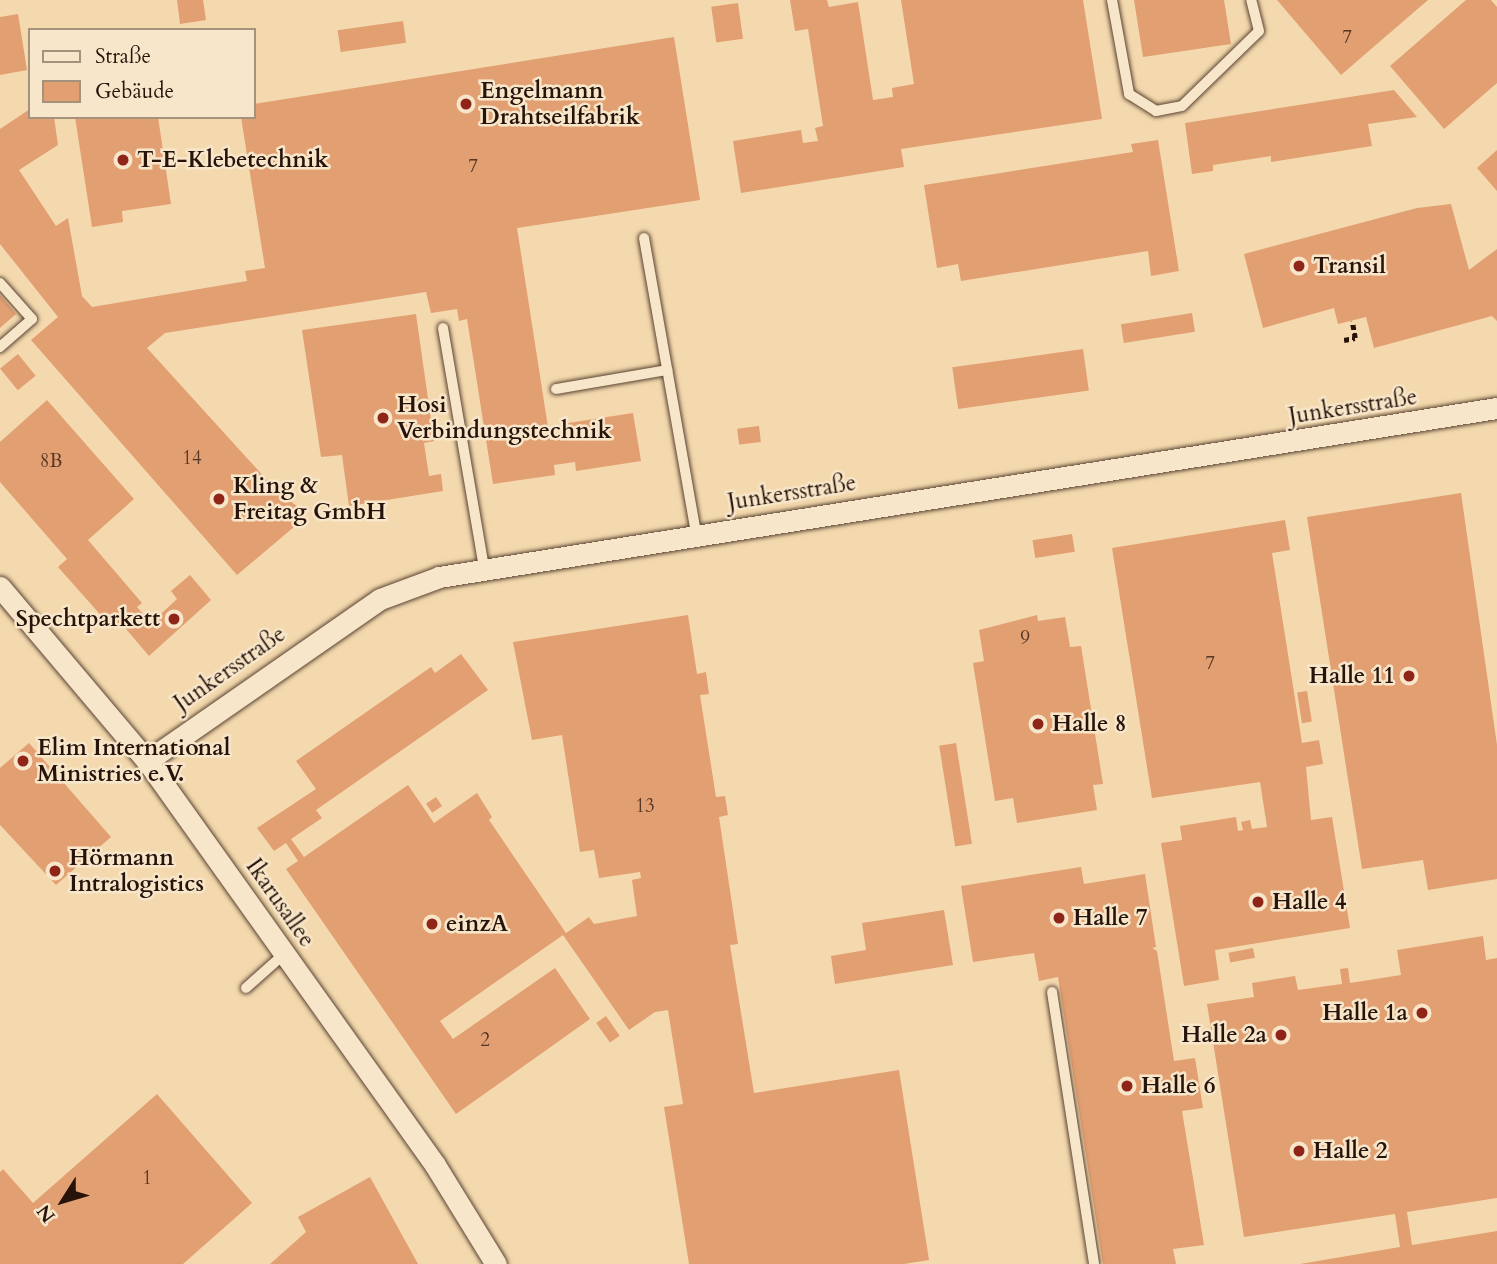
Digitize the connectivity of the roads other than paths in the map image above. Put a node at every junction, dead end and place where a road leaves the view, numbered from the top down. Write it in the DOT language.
graph roads {
  1 [pos="1112,0"];
  2 [pos="1251,0"];
  3 [pos="644,238"];
  4 [pos="0,283"];
  5 [pos="443,328"];
  6 [pos="0,347"];
  7 [pos="667,370"];
  8 [pos="556,389"];
  9 [pos="1497,408"];
  10 [pos="696,534"];
  11 [pos="484,568"];
  12 [pos="0,587"];
  13 [pos="147,761"];
  14 [pos="284,954"];
  15 [pos="246,988"];
  16 [pos="1052,992"];
  17 [pos="496,1264"];
  18 [pos="1094,1264"];
  1 -- 2 [label="lane"];
  3 -- 7 [label="lane"];
  4 -- 6 [label="lane"];
  5 -- 11 [label="lane"];
  7 -- 8 [label="lane"];
  7 -- 10 [label="lane"];
  9 -- 10 [label="street, Junkersstraße"];
  10 -- 11 [label="street, Junkersstraße"];
  11 -- 13 [label="street, Junkersstraße"];
  12 -- 13 [label="street, Ikarusallee"];
  13 -- 14 [label="street, Ikarusallee"];
  14 -- 15 [label="lane"];
  14 -- 17 [label="street, Ikarusallee"];
  16 -- 18 [label="lane"];
}
